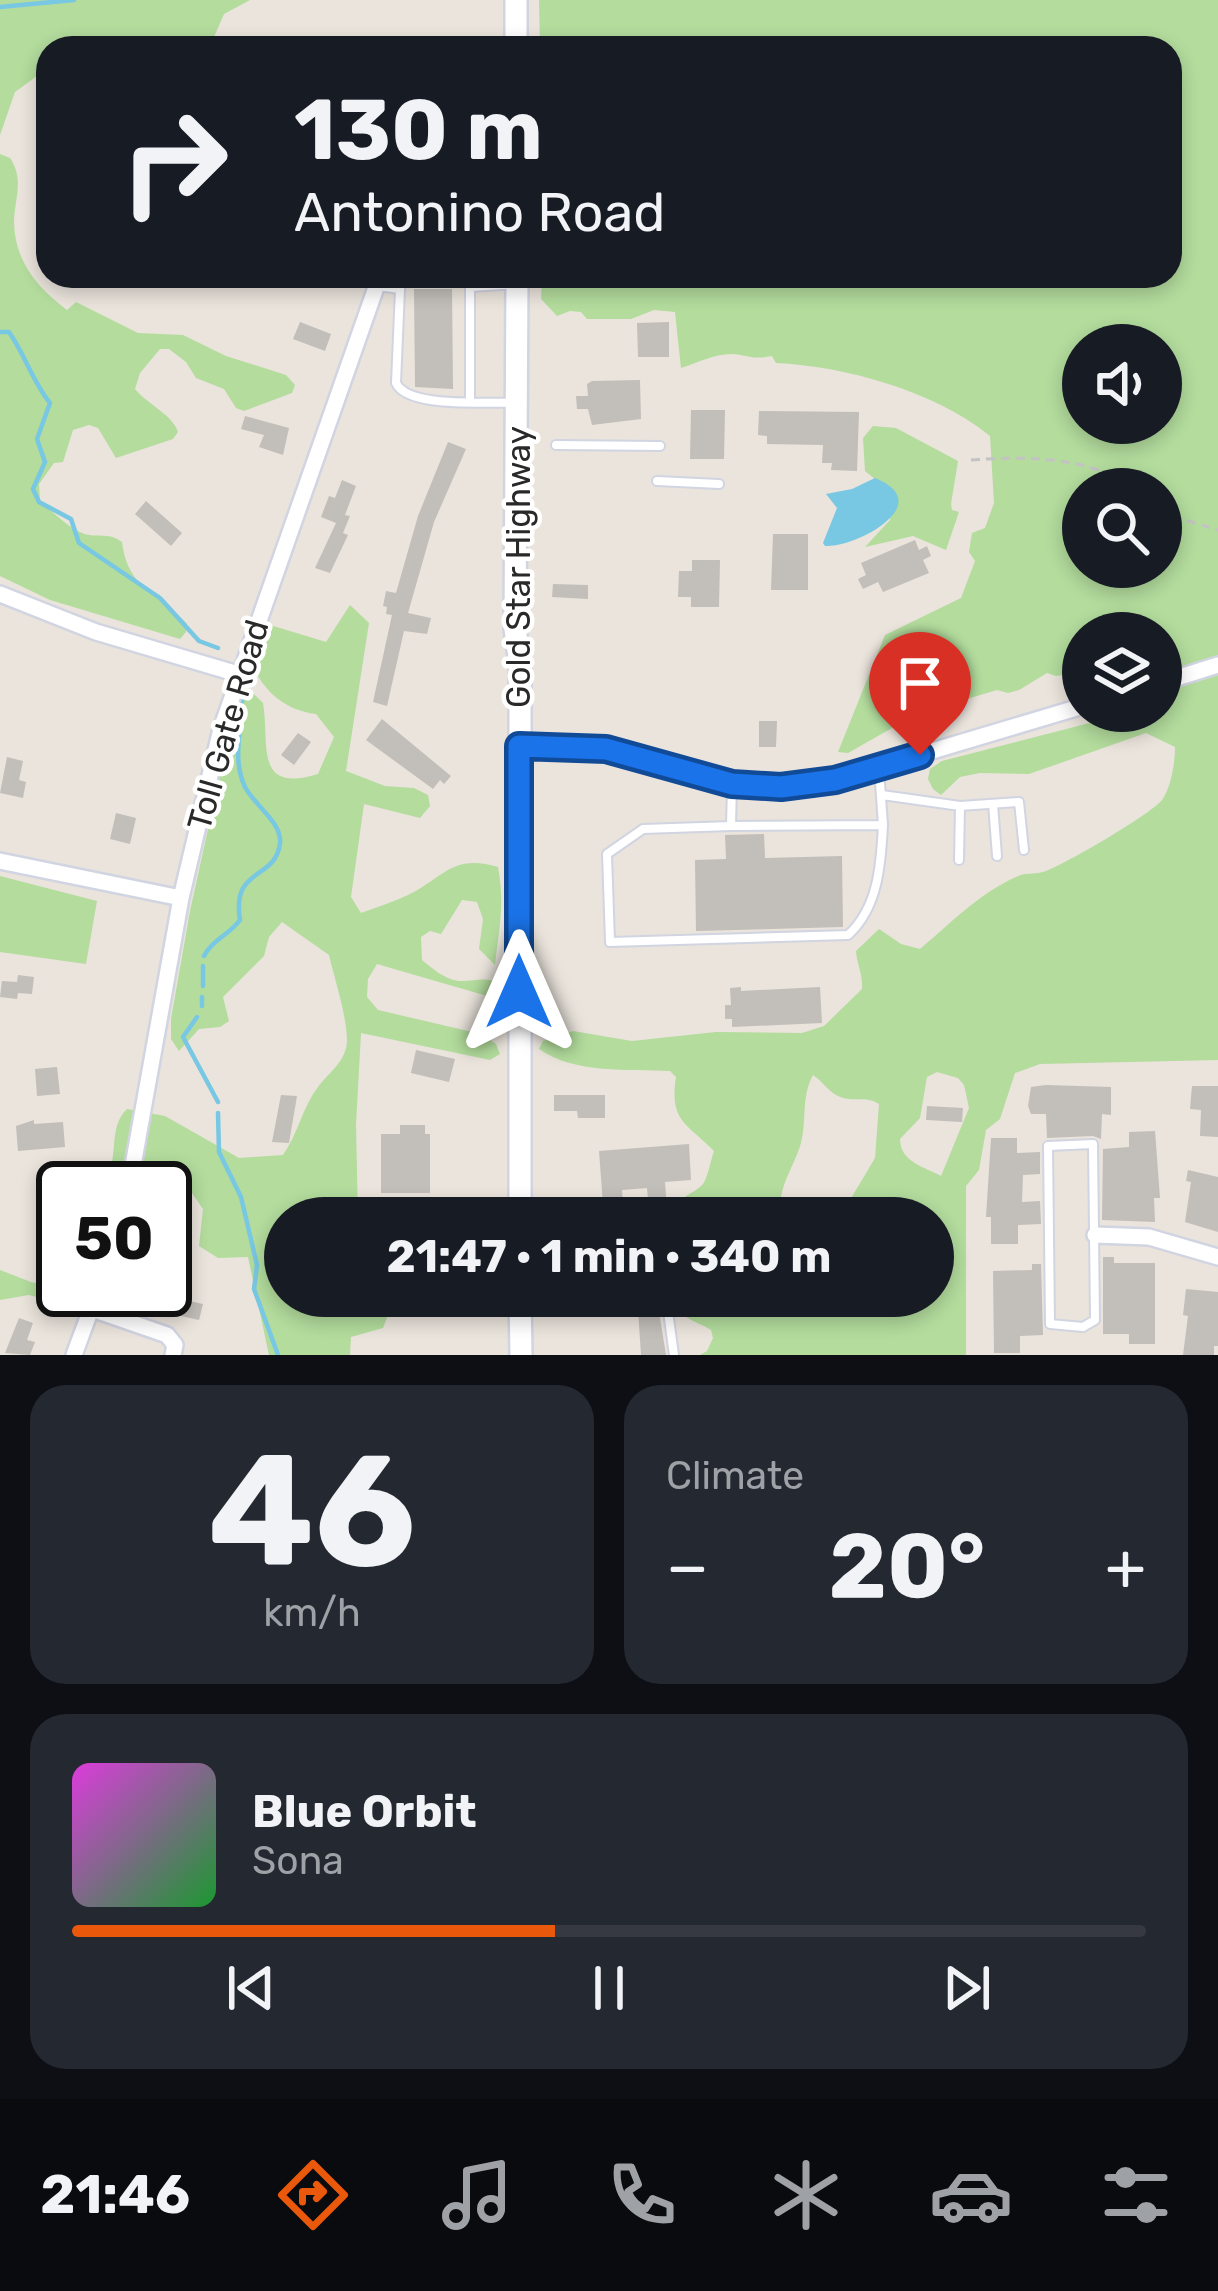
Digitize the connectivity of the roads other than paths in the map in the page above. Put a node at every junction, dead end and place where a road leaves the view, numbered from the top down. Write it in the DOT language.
graph roads {
  1 [pos="516,0"];
  2 [pos="516,36"];
  3 [pos="376,288"];
  4 [pos="470,288"];
  5 [pos="517,288"];
  6 [pos="400,289"];
  7 [pos="470,400"];
  8 [pos="518,403"];
  9 [pos="556,446"];
  10 [pos="660,446"];
  11 [pos="657,481"];
  12 [pos="719,484"];
  13 [pos="0,594"];
  14 [pos="1218,665"];
  15 [pos="238,674"];
  16 [pos="1182,676"];
  17 [pos="1062,712"];
  18 [pos="519,746"];
  19 [pos="879,767"];
  20 [pos="732,784"];
  21 [pos="882,795"];
  22 [pos="993,804"];
  23 [pos="960,806"];
  24 [pos="883,825"];
  25 [pos="731,826"];
  26 [pos="1024,850"];
  27 [pos="997,856"];
  28 [pos="958,860"];
  29 [pos="0,861"];
  30 [pos="181,898"];
  31 [pos="135,1161"];
  32 [pos="520,1197"];
  33 [pos="1095,1235"];
  34 [pos="1218,1257"];
  35 [pos="89,1317"];
  36 [pos="115,1317"];
  37 [pos="520,1317"];
  38 [pos="669,1317"];
  39 [pos="74,1355"];
  40 [pos="173,1355"];
  41 [pos="520,1355"];
  42 [pos="674,1355"];
  1 -- 2 [label="main road"];
  3 -- 15 [label="street, Toll Gate Road"];
  4 -- 7 [label="lane"];
  5 -- 8 [label="main road, Gold Star Highway"];
  6 -- 7 [label="lane"];
  7 -- 8 [label="lane"];
  8 -- 18 [label="main road, Gold Star Highway"];
  9 -- 10 [label="lane"];
  11 -- 12 [label="lane"];
  13 -- 15 [label="street"];
  14 -- 16 [label="street"];
  15 -- 30 [label="street, Toll Gate Road"];
  17 -- 19 [label="street"];
  18 -- 20 [label="street"];
  18 -- 32 [label="main road, Gold Star Highway"];
  19 -- 20 [label="street"];
  19 -- 21 [label="lane"];
  20 -- 25 [label="lane"];
  21 -- 23 [label="lane"];
  21 -- 24 [label="lane"];
  22 -- 23 [label="lane"];
  22 -- 26 [label="lane"];
  22 -- 27 [label="lane"];
  23 -- 28 [label="lane"];
  24 -- 25 [label="lane"];
  24 -- 25 [label="lane"];
  29 -- 30 [label="street"];
  30 -- 31 [label="street, Toll Gate Road"];
  33 -- 33 [label="lane"];
  33 -- 34 [label="street"];
  35 -- 39 [label="street"];
  36 -- 40 [label="street"];
  37 -- 41 [label="main road"];
  38 -- 42 [label="lane"];
}
